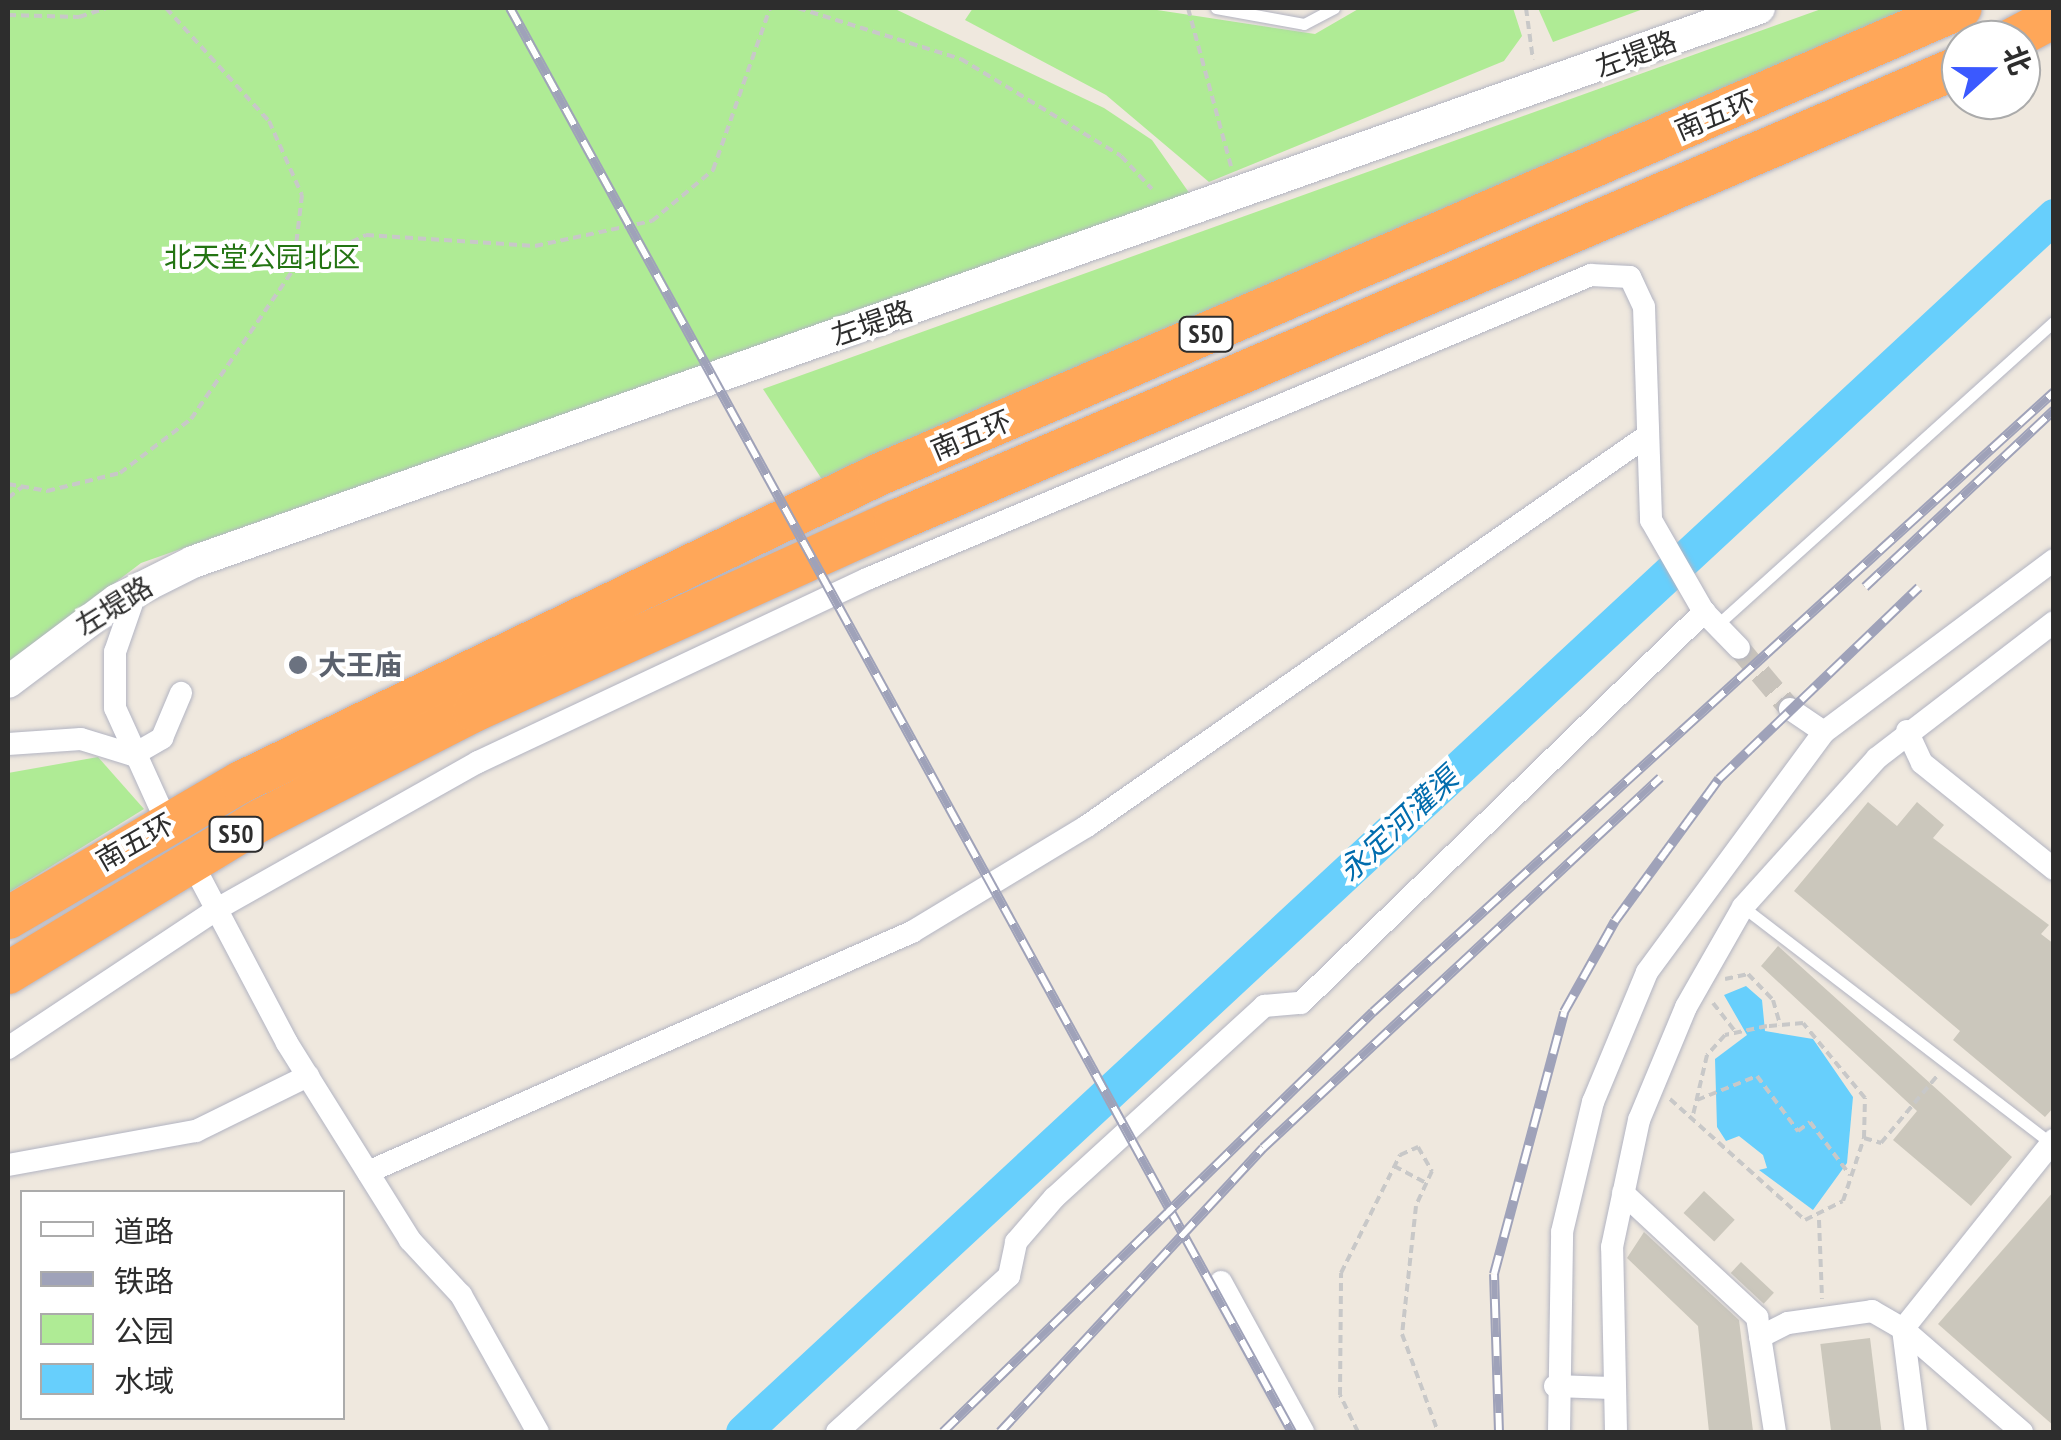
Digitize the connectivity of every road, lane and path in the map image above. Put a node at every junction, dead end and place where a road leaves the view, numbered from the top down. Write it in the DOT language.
graph roads {
  1 [pos="106,8"];
  2 [pos="166,8"];
  3 [pos="770,8"];
  4 [pos="798,8"];
  5 [pos="1188,8"];
  6 [pos="1216,8"];
  7 [pos="1334,8"];
  8 [pos="1759,8"];
  9 [pos="1961,8"];
  10 [pos="8,15"];
  11 [pos="1941,75"];
  12 [pos="1237,180"];
  13 [pos="1152,189"];
  14 [pos="293,270"];
  15 [pos="2054,322"];
  16 [pos="1644,438"];
  17 [pos="8,484"];
  18 [pos="22,487"];
  19 [pos="8,498"];
  20 [pos="2054,560"];
  21 [pos="138,586"];
  22 [pos="1708,616"];
  23 [pos="2054,622"];
  24 [pos="1739,648"];
  25 [pos="1922,660"];
  26 [pos="8,682"];
  27 [pos="181,693"];
  28 [pos="1948,696"];
  29 [pos="1790,708"];
  30 [pos="1907,731"];
  31 [pos="1824,732"];
  32 [pos="8,744"];
  33 [pos="133,755"];
  34 [pos="159,805"];
  35 [pos="2054,869"];
  36 [pos="199,876"];
  37 [pos="1743,907"];
  38 [pos="217,910"];
  39 [pos="8,918"];
  40 [pos="8,972"];
  41 [pos="1780,1024"];
  42 [pos="1739,1031"];
  43 [pos="8,1048"];
  44 [pos="1944,1067"];
  45 [pos="308,1076"];
  46 [pos="1652,1087"];
  47 [pos="1696,1101"];
  48 [pos="1693,1115"];
  49 [pos="1864,1138"];
  50 [pos="2053,1143"];
  51 [pos="8,1165"];
  52 [pos="1394,1166"];
  53 [pos="368,1172"];
  54 [pos="1848,1172"];
  55 [pos="1428,1184"];
  56 [pos="1624,1193"];
  57 [pos="1819,1220"];
  58 [pos="1221,1282"];
  59 [pos="1826,1318"];
  60 [pos="1903,1329"];
  61 [pos="1760,1337"];
  62 [pos="1554,1386"];
  63 [pos="1610,1388"];
  64 [pos="538,1432"];
  65 [pos="837,1432"];
  66 [pos="1302,1432"];
  67 [pos="1358,1432"];
  68 [pos="1438,1432"];
  69 [pos="1559,1432"];
  70 [pos="1616,1432"];
  71 [pos="1775,1432"];
  72 [pos="1916,1432"];
  73 [pos="2022,1432"];
  1 -- 10 [label="path"];
  2 -- 14 [label="path"];
  3 -- 14 [label="path"];
  4 -- 13 [label="path"];
  5 -- 12 [label="path"];
  6 -- 7 [label="lane"];
  8 -- 21 [label="main road, 左堤路"];
  9 -- 39 [label="highway, 南五环 / S50"];
  11 -- 40 [label="highway, 南五环 / S50"];
  14 -- 18 [label="path"];
  15 -- 22 [label="lane"];
  16 -- 22 [label="street"];
  16 -- 38 [label="street"];
  16 -- 53 [label="street"];
  17 -- 18 [label="path"];
  18 -- 19 [label="path"];
  20 -- 25 [label="street"];
  21 -- 26 [label="main road, 左堤路"];
  21 -- 33 [label="street"];
  22 -- 24 [label="street"];
  22 -- 65 [label="street"];
  23 -- 28 [label="street"];
  25 -- 28 [label="street"];
  25 -- 31 [label="street"];
  27 -- 33 [label="street"];
  28 -- 30 [label="street"];
  29 -- 31 [label="street"];
  30 -- 35 [label="street"];
  30 -- 37 [label="street"];
  31 -- 62 [label="street"];
  32 -- 33 [label="street"];
  33 -- 34 [label="street"];
  36 -- 38 [label="street"];
  37 -- 44 [label="lane"];
  37 -- 46 [label="street"];
  38 -- 43 [label="street"];
  38 -- 45 [label="street"];
  41 -- 42 [label="path"];
  41 -- 42 [label="path"];
  41 -- 49 [label="path"];
  42 -- 47 [label="path"];
  44 -- 49 [label="path"];
  44 -- 50 [label="lane"];
  45 -- 51 [label="street"];
  45 -- 53 [label="street"];
  46 -- 48 [label="path"];
  46 -- 56 [label="street"];
  47 -- 48 [label="path"];
  47 -- 54 [label="path"];
  48 -- 57 [label="path"];
  49 -- 54 [label="path"];
  50 -- 60 [label="street"];
  52 -- 55 [label="path"];
  52 -- 55 [label="path"];
  52 -- 67 [label="path"];
  53 -- 64 [label="street"];
  54 -- 57 [label="path"];
  55 -- 68 [label="path"];
  56 -- 61 [label="street"];
  56 -- 63 [label="street"];
  57 -- 59 [label="path"];
  58 -- 66 [label="street"];
  59 -- 60 [label="street"];
  59 -- 61 [label="street"];
  60 -- 72 [label="street"];
  60 -- 73 [label="street"];
  61 -- 71 [label="street"];
  62 -- 63 [label="street"];
  62 -- 69 [label="street"];
  63 -- 70 [label="street"];
}
